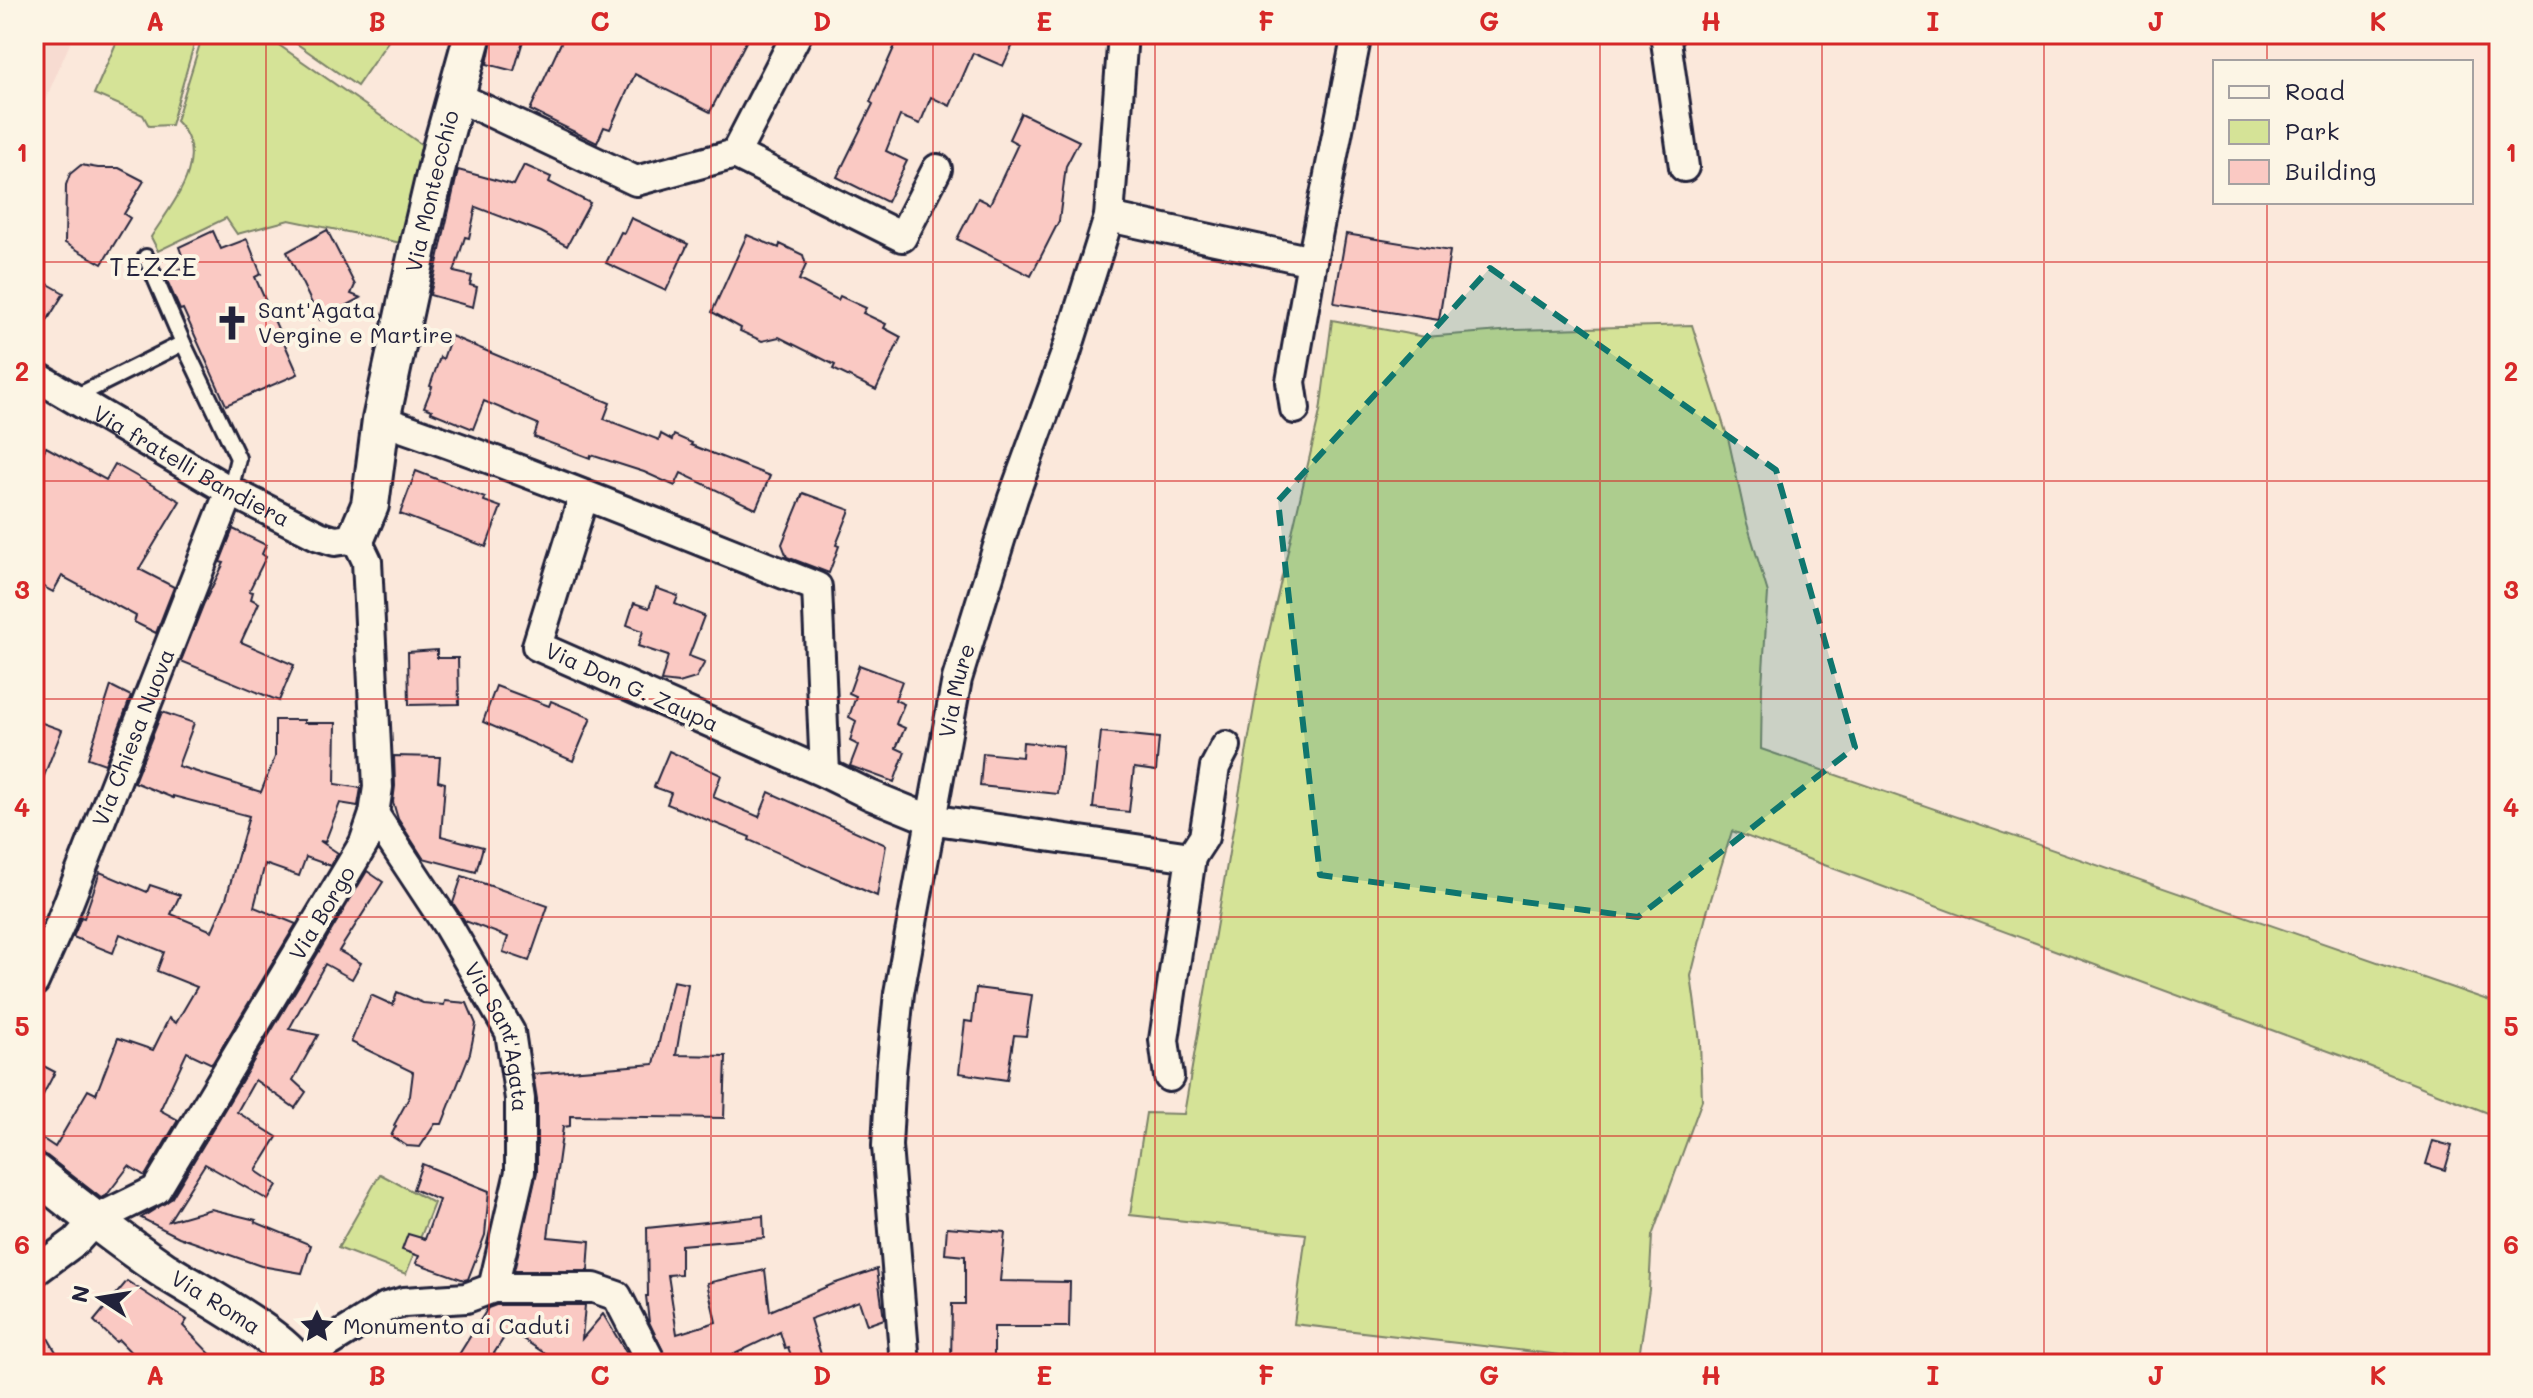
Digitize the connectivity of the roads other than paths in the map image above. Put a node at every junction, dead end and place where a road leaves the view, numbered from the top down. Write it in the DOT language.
graph roads {
  1 [pos="473,34"];
  2 [pos="797,34"];
  3 [pos="1357,34"];
  4 [pos="1665,34"];
  5 [pos="1119,36"];
  6 [pos="456,96"];
  7 [pos="735,154"];
  8 [pos="1684,167"];
  9 [pos="937,169"];
  10 [pos="1109,217"];
  11 [pos="146,257"];
  12 [pos="1312,261"];
  13 [pos="183,343"];
  14 [pos="34,375"];
  15 [pos="73,398"];
  16 [pos="1295,409"];
  17 [pos="381,420"];
  18 [pos="230,491"];
  19 [pos="584,495"];
  20 [pos="356,538"];
  21 [pos="1226,746"];
  22 [pos="825,773"];
  23 [pos="374,814"];
  24 [pos="929,819"];
  25 [pos="1191,857"];
  26 [pos="34,982"];
  27 [pos="1169,1077"];
  28 [pos="34,1172"];
  29 [pos="95,1220"];
  30 [pos="34,1272"];
  31 [pos="493,1288"];
  32 [pos="298,1363"];
  33 [pos="652,1364"];
  34 [pos="905,1364"];
  1 -- 6 [label="street, Via Montecchio"];
  2 -- 7 [label="street"];
  3 -- 12 [label="street"];
  4 -- 8 [label="street"];
  5 -- 10 [label="street, Via Mure"];
  6 -- 7 [label="street"];
  6 -- 17 [label="street, Via Montecchio"];
  7 -- 9 [label="street"];
  10 -- 12 [label="street"];
  10 -- 24 [label="street, Via Mure"];
  11 -- 13 [label="lane"];
  12 -- 16 [label="street"];
  13 -- 15 [label="lane"];
  13 -- 18 [label="lane"];
  14 -- 15 [label="street, Via fratelli Bandiera"];
  15 -- 18 [label="street, Via fratelli Bandiera"];
  17 -- 19 [label="street"];
  17 -- 20 [label="street, Via Montecchio"];
  18 -- 20 [label="street, Via fratelli Bandiera"];
  18 -- 26 [label="street, Via Chiesa Nuova"];
  19 -- 22 [label="street"];
  19 -- 22 [label="street, Via Don G. Zaupa"];
  20 -- 23 [label="street, Via Borgo"];
  21 -- 25 [label="street"];
  22 -- 24 [label="street, Via Don G. Zaupa"];
  23 -- 29 [label="street, Via Borgo"];
  23 -- 31 [label="street, Via Sant'Agata"];
  24 -- 25 [label="street, Via Don G. Zaupa"];
  24 -- 34 [label="street, Via Mure"];
  25 -- 27 [label="street"];
  28 -- 29 [label="street, Via Roma"];
  29 -- 30 [label="street, Via Borgo"];
  29 -- 32 [label="street, Via Roma"];
  31 -- 32 [label="street, Via Roma"];
  31 -- 33 [label="street, Via Roma"];
}
